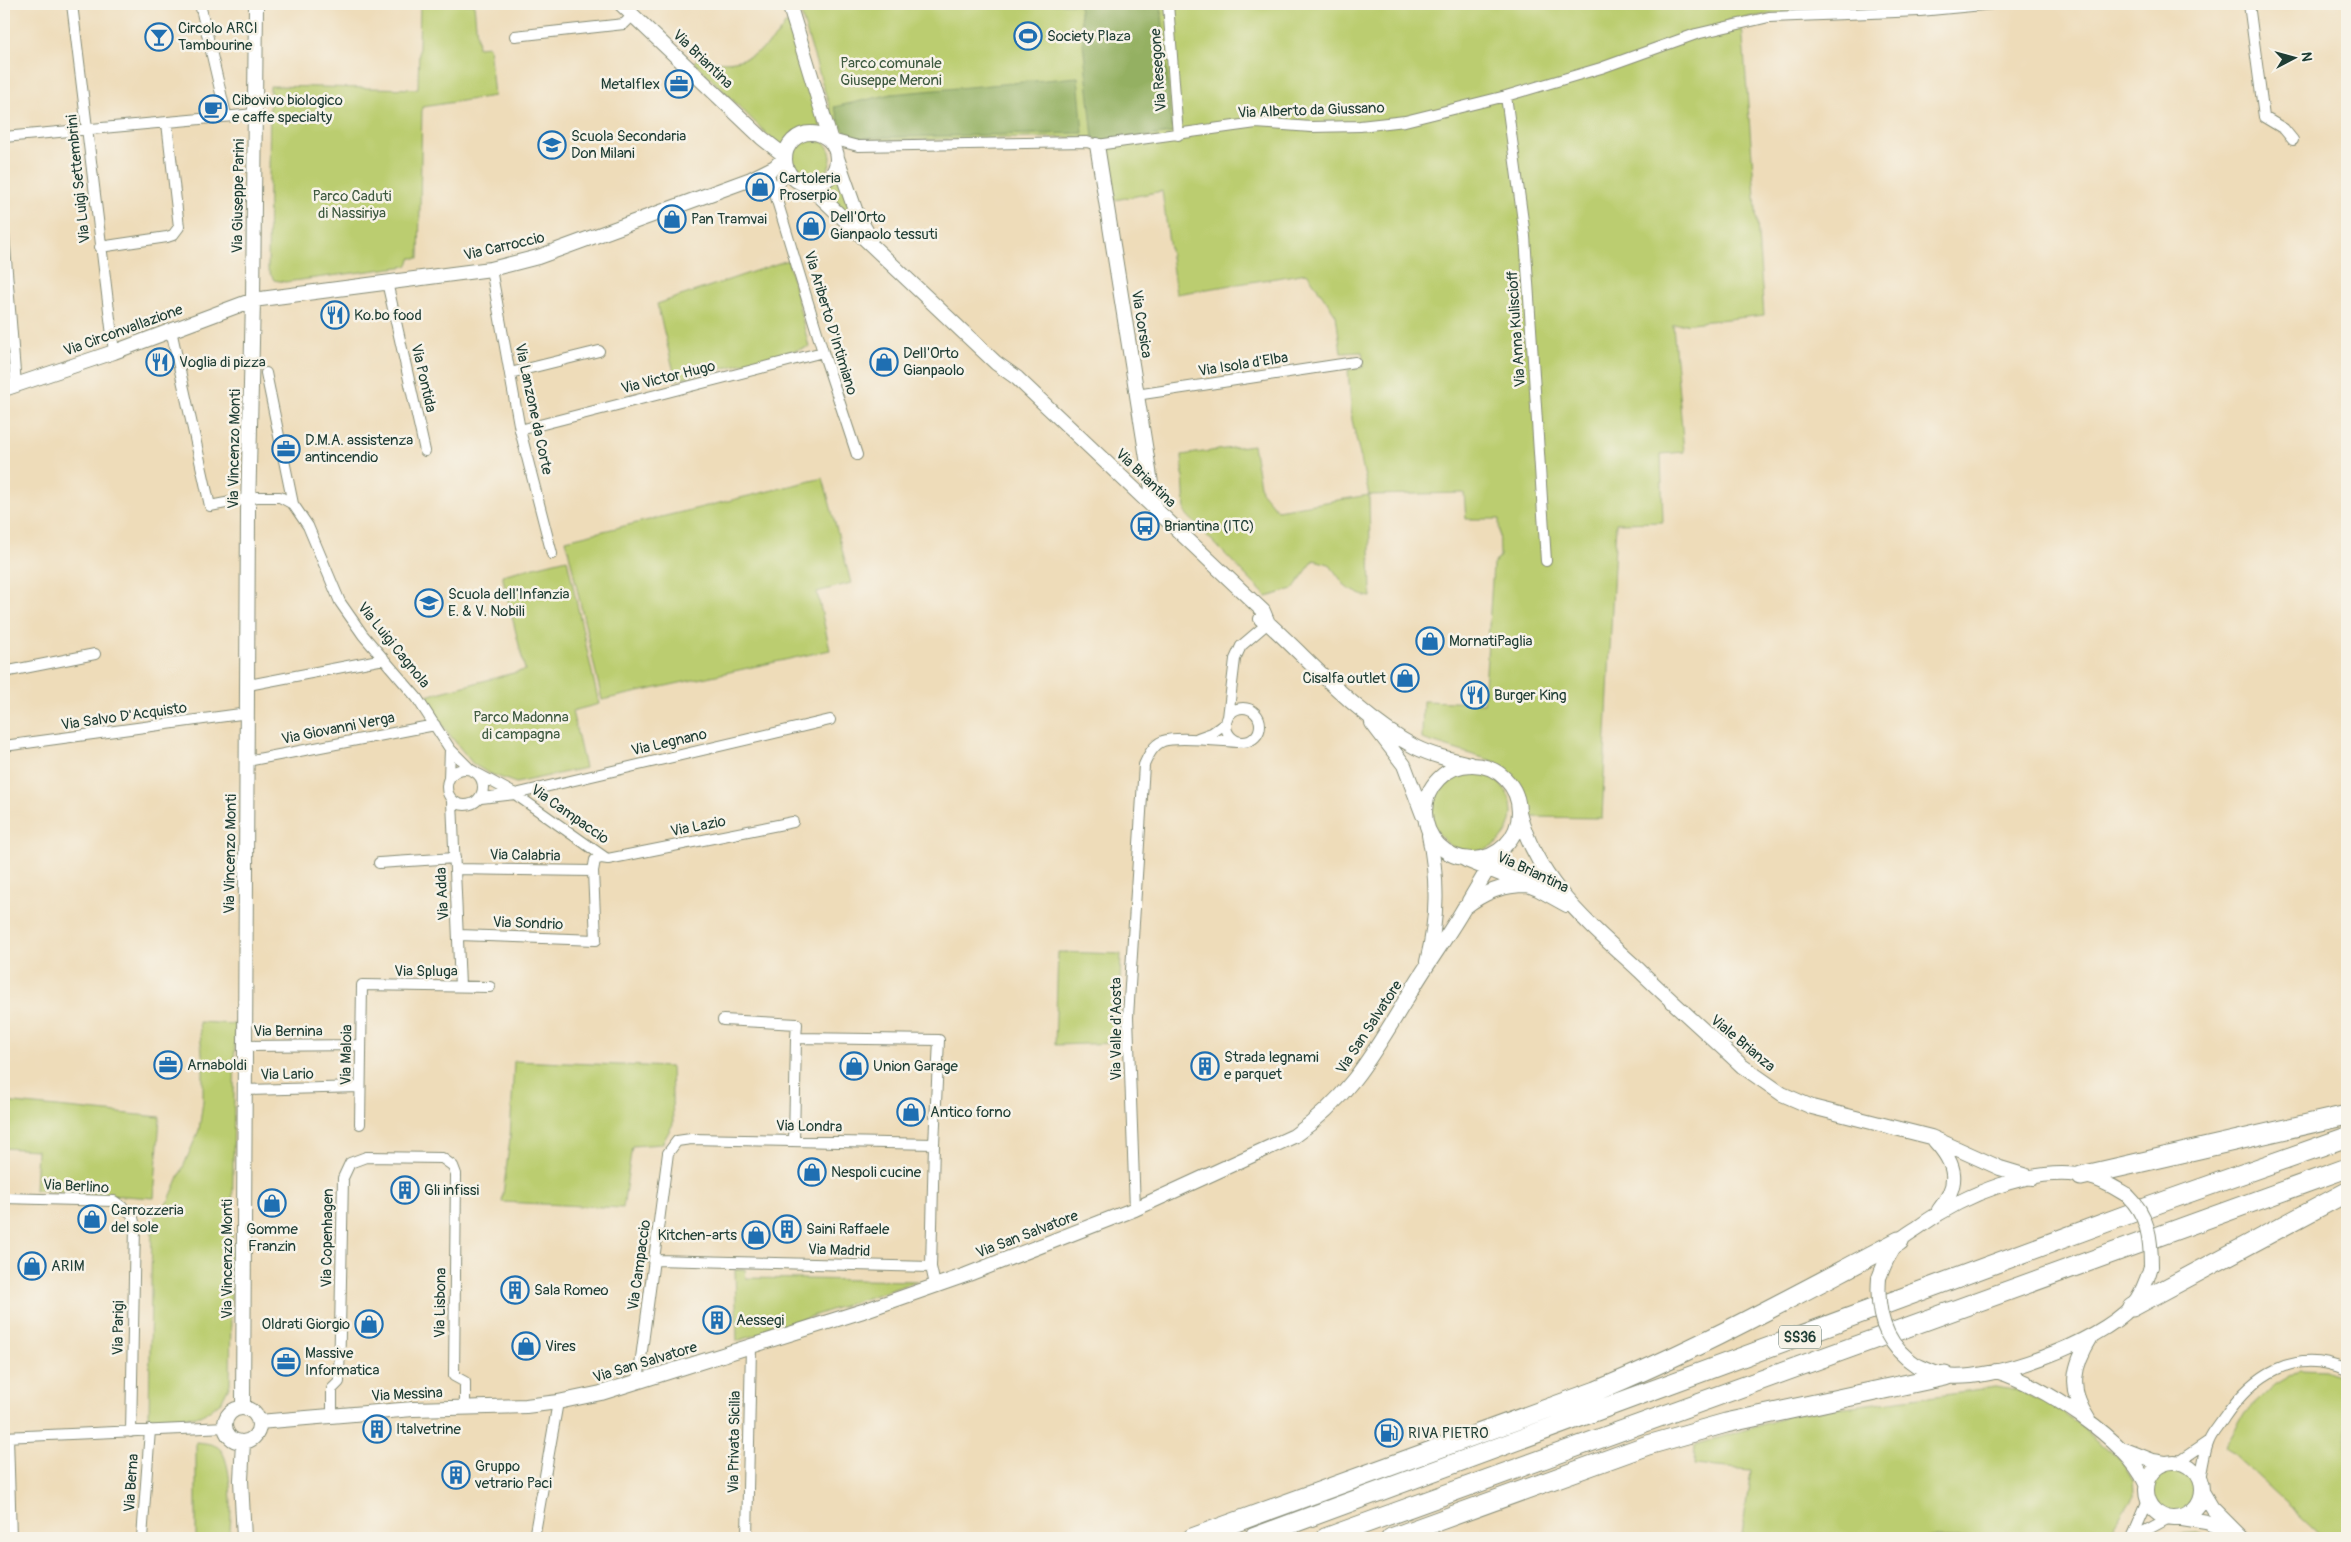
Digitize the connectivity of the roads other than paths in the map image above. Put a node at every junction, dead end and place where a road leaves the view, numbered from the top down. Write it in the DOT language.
graph roads {
  1 [pos="72,4"];
  2 [pos="200,4"];
  3 [pos="256,4"];
  4 [pos="621,4"];
  5 [pos="790,4"];
  6 [pos="1168,4"];
  7 [pos="1994,4"];
  8 [pos="2249,4"];
  9 [pos="629,20"];
  10 [pos="515,36"];
  11 [pos="1506,96"];
  12 [pos="255,114"];
  13 [pos="226,115"];
  14 [pos="167,123"];
  15 [pos="88,129"];
  16 [pos="1178,135"];
  17 [pos="4,137"];
  18 [pos="762,138"];
  19 [pos="2293,140"];
  20 [pos="831,144"];
  21 [pos="1097,145"];
  22 [pos="785,157"];
  23 [pos="778,176"];
  24 [pos="808,185"];
  25 [pos="4,234"];
  26 [pos="100,247"];
  27 [pos="880,253"];
  28 [pos="491,268"];
  29 [pos="387,282"];
  30 [pos="253,300"];
  31 [pos="171,330"];
  32 [pos="598,351"];
  33 [pos="114,352"];
  34 [pos="823,352"];
  35 [pos="1355,362"];
  36 [pos="996,363"];
  37 [pos="266,373"];
  38 [pos="510,373"];
  39 [pos="10,387"];
  40 [pos="1136,395"];
  41 [pos="520,430"];
  42 [pos="425,451"];
  43 [pos="857,455"];
  44 [pos="249,499"];
  45 [pos="293,504"];
  46 [pos="1155,508"];
  47 [pos="552,554"];
  48 [pos="1546,561"];
  49 [pos="1268,623"];
  50 [pos="95,654"];
  51 [pos="384,659"];
  52 [pos="4,672"];
  53 [pos="1233,683"];
  54 [pos="248,685"];
  55 [pos="1247,709"];
  56 [pos="1360,709"];
  57 [pos="248,713"];
  58 [pos="830,720"];
  59 [pos="1227,720"];
  60 [pos="435,725"];
  61 [pos="1192,740"];
  62 [pos="1237,742"];
  63 [pos="4,746"];
  64 [pos="450,749"];
  65 [pos="248,761"];
  66 [pos="1470,764"];
  67 [pos="474,771"];
  68 [pos="448,779"];
  69 [pos="515,794"];
  70 [pos="481,798"];
  71 [pos="452,801"];
  72 [pos="1519,812"];
  73 [pos="794,822"];
  74 [pos="1426,823"];
  75 [pos="1498,850"];
  76 [pos="455,858"];
  77 [pos="1461,858"];
  78 [pos="608,860"];
  79 [pos="379,863"];
  80 [pos="1489,868"];
  81 [pos="456,869"];
  82 [pos="593,871"];
  83 [pos="1528,885"];
  84 [pos="1464,908"];
  85 [pos="1572,908"];
  86 [pos="459,935"];
  87 [pos="1425,968"];
  88 [pos="362,985"];
  89 [pos="460,986"];
  90 [pos="490,987"];
  91 [pos="723,1020"];
  92 [pos="796,1038"];
  93 [pos="361,1045"];
  94 [pos="245,1046"];
  95 [pos="360,1087"];
  96 [pos="244,1090"];
  97 [pos="2347,1115"];
  98 [pos="360,1124"];
  99 [pos="1931,1137"];
  100 [pos="2347,1137"];
  101 [pos="794,1141"];
  102 [pos="934,1144"];
  103 [pos="668,1153"];
  104 [pos="2347,1168"];
  105 [pos="2081,1176"];
  106 [pos="2033,1178"];
  107 [pos="2347,1192"];
  108 [pos="456,1193"];
  109 [pos="4,1198"];
  110 [pos="1135,1209"];
  111 [pos="1936,1215"];
  112 [pos="135,1226"];
  113 [pos="1899,1241"];
  114 [pos="656,1260"];
  115 [pos="931,1267"];
  116 [pos="935,1285"];
  117 [pos="2132,1307"];
  118 [pos="2092,1336"];
  119 [pos="751,1347"];
  120 [pos="2347,1370"];
  121 [pos="1996,1371"];
  122 [pos="1945,1376"];
  123 [pos="638,1382"];
  124 [pos="558,1402"];
  125 [pos="243,1408"];
  126 [pos="465,1408"];
  127 [pos="332,1415"];
  128 [pos="258,1422"];
  129 [pos="2092,1426"];
  130 [pos="226,1427"];
  131 [pos="150,1430"];
  132 [pos="130,1432"];
  133 [pos="6,1437"];
  134 [pos="2209,1441"];
  135 [pos="243,1442"];
  136 [pos="2122,1449"];
  137 [pos="2172,1462"];
  138 [pos="2200,1478"];
  139 [pos="2146,1484"];
  140 [pos="2203,1493"];
  141 [pos="2148,1501"];
  142 [pos="2175,1518"];
  143 [pos="2239,1536"];
  144 [pos="11,1538"];
  145 [pos="142,1538"];
  146 [pos="244,1538"];
  147 [pos="534,1538"];
  148 [pos="747,1538"];
  149 [pos="1192,1538"];
  150 [pos="1253,1538"];
  151 [pos="1325,1538"];
  152 [pos="1390,1538"];
  153 [pos="2132,1538"];
  1 -- 15 [label="street, Via Luigi Settembrini"];
  2 -- 13 [label="street"];
  3 -- 12 [label="main road, Via Giuseppe Parini"];
  4 -- 9 [label="main road, Via Briantina"];
  5 -- 20 [label="main road, Via Briantina"];
  6 -- 16 [label="street, Via Resegone"];
  7 -- 11 [label="street, Via Alberto da Giussano"];
  8 -- 19 [label="street"];
  9 -- 10 [label="street"];
  9 -- 18 [label="main road, Via Briantina"];
  11 -- 16 [label="street, Via Alberto da Giussano"];
  11 -- 48 [label="street, Via Anna Kuliscioff"];
  12 -- 13 [label="street"];
  12 -- 30 [label="main road, Via Giuseppe Parini"];
  13 -- 14 [label="street"];
  14 -- 15 [label="street"];
  14 -- 26 [label="street"];
  15 -- 17 [label="street"];
  15 -- 26 [label="street, Via Luigi Settembrini"];
  16 -- 21 [label="street, Via Alberto da Giussano"];
  18 -- 22 [label="main road, Via Briantina"];
  18 -- 23 [label="main road"];
  20 -- 21 [label="street, Via Alberto da Giussano"];
  20 -- 22 [label="main road, Via Carroccio"];
  20 -- 24 [label="main road"];
  20 -- 27 [label="main road, Via Briantina"];
  21 -- 40 [label="main road, Via Corsica"];
  22 -- 23 [label="main road, Via Carroccio"];
  22 -- 23 [label="main road"];
  23 -- 24 [label="main road, Via Briantina"];
  23 -- 28 [label="main road, Via Carroccio"];
  23 -- 34 [label="street, Via Ariberto D'Intimiano"];
  24 -- 27 [label="main road, Via Briantina"];
  25 -- 39 [label="street"];
  26 -- 33 [label="street, Via Luigi Settembrini"];
  27 -- 36 [label="main road, Via Briantina"];
  28 -- 29 [label="main road, Via Carroccio"];
  28 -- 38 [label="street, Via Lanzone da Corte"];
  29 -- 30 [label="main road, Via Carroccio"];
  29 -- 42 [label="street, Via Pontida"];
  30 -- 31 [label="main road, Via Circonvallazione"];
  30 -- 44 [label="main road, Via Vincenzo Monti"];
  31 -- 33 [label="main road, Via Circonvallazione"];
  31 -- 44 [label="street"];
  32 -- 38 [label="street"];
  33 -- 39 [label="main road, Via Circonvallazione"];
  34 -- 41 [label="street, Via Victor Hugo"];
  34 -- 43 [label="street, Via Ariberto D'Intimiano"];
  35 -- 40 [label="street, Via Isola d'Elba"];
  36 -- 46 [label="main road, Via Briantina"];
  36 -- 49 [label="main road, Via Briantina"];
  37 -- 45 [label="street, Via Luigi Cagnola"];
  38 -- 41 [label="street, Via Lanzone da Corte"];
  40 -- 46 [label="main road, Via Corsica"];
  41 -- 47 [label="street, Via Lanzone da Corte"];
  44 -- 45 [label="street"];
  44 -- 54 [label="main road, Via Vincenzo Monti"];
  45 -- 51 [label="street, Via Luigi Cagnola"];
  46 -- 49 [label="main road, Via Briantina"];
  49 -- 53 [label="street"];
  49 -- 56 [label="main road, Via Briantina"];
  50 -- 52 [label="street"];
  51 -- 54 [label="street"];
  51 -- 60 [label="street, Via Luigi Cagnola"];
  53 -- 55 [label="street"];
  53 -- 59 [label="street"];
  54 -- 57 [label="main road, Via Vincenzo Monti"];
  55 -- 59 [label="street"];
  55 -- 62 [label="street"];
  56 -- 66 [label="main road, Via Briantina"];
  56 -- 74 [label="main road, Via Briantina"];
  57 -- 63 [label="street, Via Salvo D'Acquisto"];
  57 -- 65 [label="main road, Via Vincenzo Monti"];
  58 -- 69 [label="street, Via Legnano"];
  59 -- 61 [label="street"];
  59 -- 62 [label="street"];
  60 -- 64 [label="street, Via Luigi Cagnola"];
  60 -- 65 [label="street, Via Giovanni Verga"];
  61 -- 62 [label="street, Via Valle d'Aosta"];
  61 -- 110 [label="street, Via Valle d'Aosta"];
  64 -- 67 [label="street, Via Luigi Cagnola"];
  64 -- 68 [label="street"];
  65 -- 94 [label="main road, Via Vincenzo Monti"];
  66 -- 72 [label="main road"];
  66 -- 74 [label="main road"];
  67 -- 68 [label="street"];
  67 -- 69 [label="street, Via Campaccio"];
  67 -- 70 [label="street"];
  68 -- 71 [label="street"];
  69 -- 70 [label="street, Via Campaccio"];
  69 -- 78 [label="street, Via Campaccio"];
  70 -- 71 [label="street"];
  71 -- 76 [label="street, Via Adda"];
  72 -- 75 [label="main road"];
  72 -- 85 [label="main road, Via Briantina"];
  73 -- 78 [label="street, Via Lazio"];
  74 -- 77 [label="main road"];
  74 -- 87 [label="main road, Via San Salvatore"];
  75 -- 77 [label="main road"];
  75 -- 80 [label="main road, Via San Salvatore"];
  76 -- 79 [label="street"];
  76 -- 81 [label="street, Via Adda"];
  77 -- 80 [label="main road, Via Briantina"];
  78 -- 82 [label="street"];
  80 -- 83 [label="main road, Via Briantina"];
  80 -- 84 [label="main road, Via San Salvatore"];
  81 -- 82 [label="street, Via Calabria"];
  81 -- 86 [label="street, Via Adda"];
  82 -- 86 [label="street, Via Sondrio"];
  83 -- 84 [label="main road, Via San Salvatore"];
  83 -- 85 [label="main road, Via Briantina"];
  84 -- 87 [label="main road, Via San Salvatore"];
  85 -- 99 [label="main road, Viale Brianza"];
  86 -- 89 [label="street, Via Adda"];
  87 -- 110 [label="main road, Via San Salvatore"];
  88 -- 89 [label="street, Via Spluga"];
  88 -- 93 [label="street, Via Maloia"];
  89 -- 90 [label="street, Via Spluga"];
  91 -- 92 [label="street"];
  92 -- 101 [label="street"];
  92 -- 102 [label="street"];
  93 -- 94 [label="street, Via Bernina"];
  93 -- 95 [label="street, Via Maloia"];
  94 -- 96 [label="main road, Via Vincenzo Monti"];
  95 -- 96 [label="street, Via Lario"];
  95 -- 98 [label="street, Via Maloia"];
  96 -- 125 [label="main road, Via Vincenzo Monti"];
  97 -- 105 [label="highway"];
  99 -- 106 [label="main road, Viale Brianza"];
  99 -- 111 [label="main road"];
  100 -- 150 [label="highway, SS36"];
  101 -- 102 [label="street, Via Londra"];
  101 -- 103 [label="street, Via Londra"];
  102 -- 115 [label="street"];
  103 -- 114 [label="street, Via Campaccio"];
  104 -- 151 [label="highway, SS36"];
  105 -- 106 [label="main road"];
  105 -- 117 [label="main road, bridge"];
  106 -- 111 [label="main road"];
  107 -- 117 [label="highway"];
  108 -- 126 [label="street, Via Lisbona"];
  108 -- 127 [label="street, Via Copenhagen"];
  109 -- 112 [label="street, Via Berlino"];
  110 -- 116 [label="main road, Via San Salvatore"];
  111 -- 113 [label="main road"];
  112 -- 132 [label="street, Via Parigi"];
  113 -- 122 [label="main road, bridge"];
  113 -- 149 [label="highway"];
  114 -- 115 [label="street, Via Madrid"];
  114 -- 123 [label="street, Via Campaccio"];
  115 -- 116 [label="street"];
  116 -- 119 [label="main road, Via San Salvatore"];
  117 -- 118 [label="main road"];
  118 -- 121 [label="main road"];
  118 -- 129 [label="main road"];
  119 -- 123 [label="main road, Via San Salvatore"];
  119 -- 148 [label="street, Via Privata Sicilia"];
  120 -- 134 [label="street"];
  121 -- 122 [label="main road"];
  121 -- 129 [label="main road"];
  122 -- 152 [label="highway"];
  123 -- 124 [label="main road, Via San Salvatore"];
  124 -- 126 [label="main road, Via Messina"];
  124 -- 147 [label="street"];
  125 -- 128 [label="main road"];
  125 -- 130 [label="main road"];
  126 -- 127 [label="main road, Via Messina"];
  127 -- 128 [label="main road, Via Messina"];
  128 -- 135 [label="main road"];
  129 -- 136 [label="main road"];
  130 -- 131 [label="street"];
  130 -- 135 [label="main road"];
  131 -- 132 [label="street"];
  131 -- 145 [label="street, Via Berna"];
  132 -- 133 [label="street"];
  133 -- 144 [label="street"];
  134 -- 137 [label="street"];
  134 -- 138 [label="street"];
  135 -- 146 [label="main road"];
  136 -- 137 [label="main road"];
  136 -- 139 [label="main road"];
  137 -- 138 [label="main road"];
  137 -- 139 [label="main road"];
  138 -- 140 [label="main road"];
  139 -- 141 [label="main road"];
  140 -- 142 [label="main road"];
  140 -- 143 [label="main road"];
  141 -- 142 [label="main road"];
  141 -- 153 [label="street"];
  142 -- 143 [label="main road"];
  142 -- 153 [label="street"];
}
